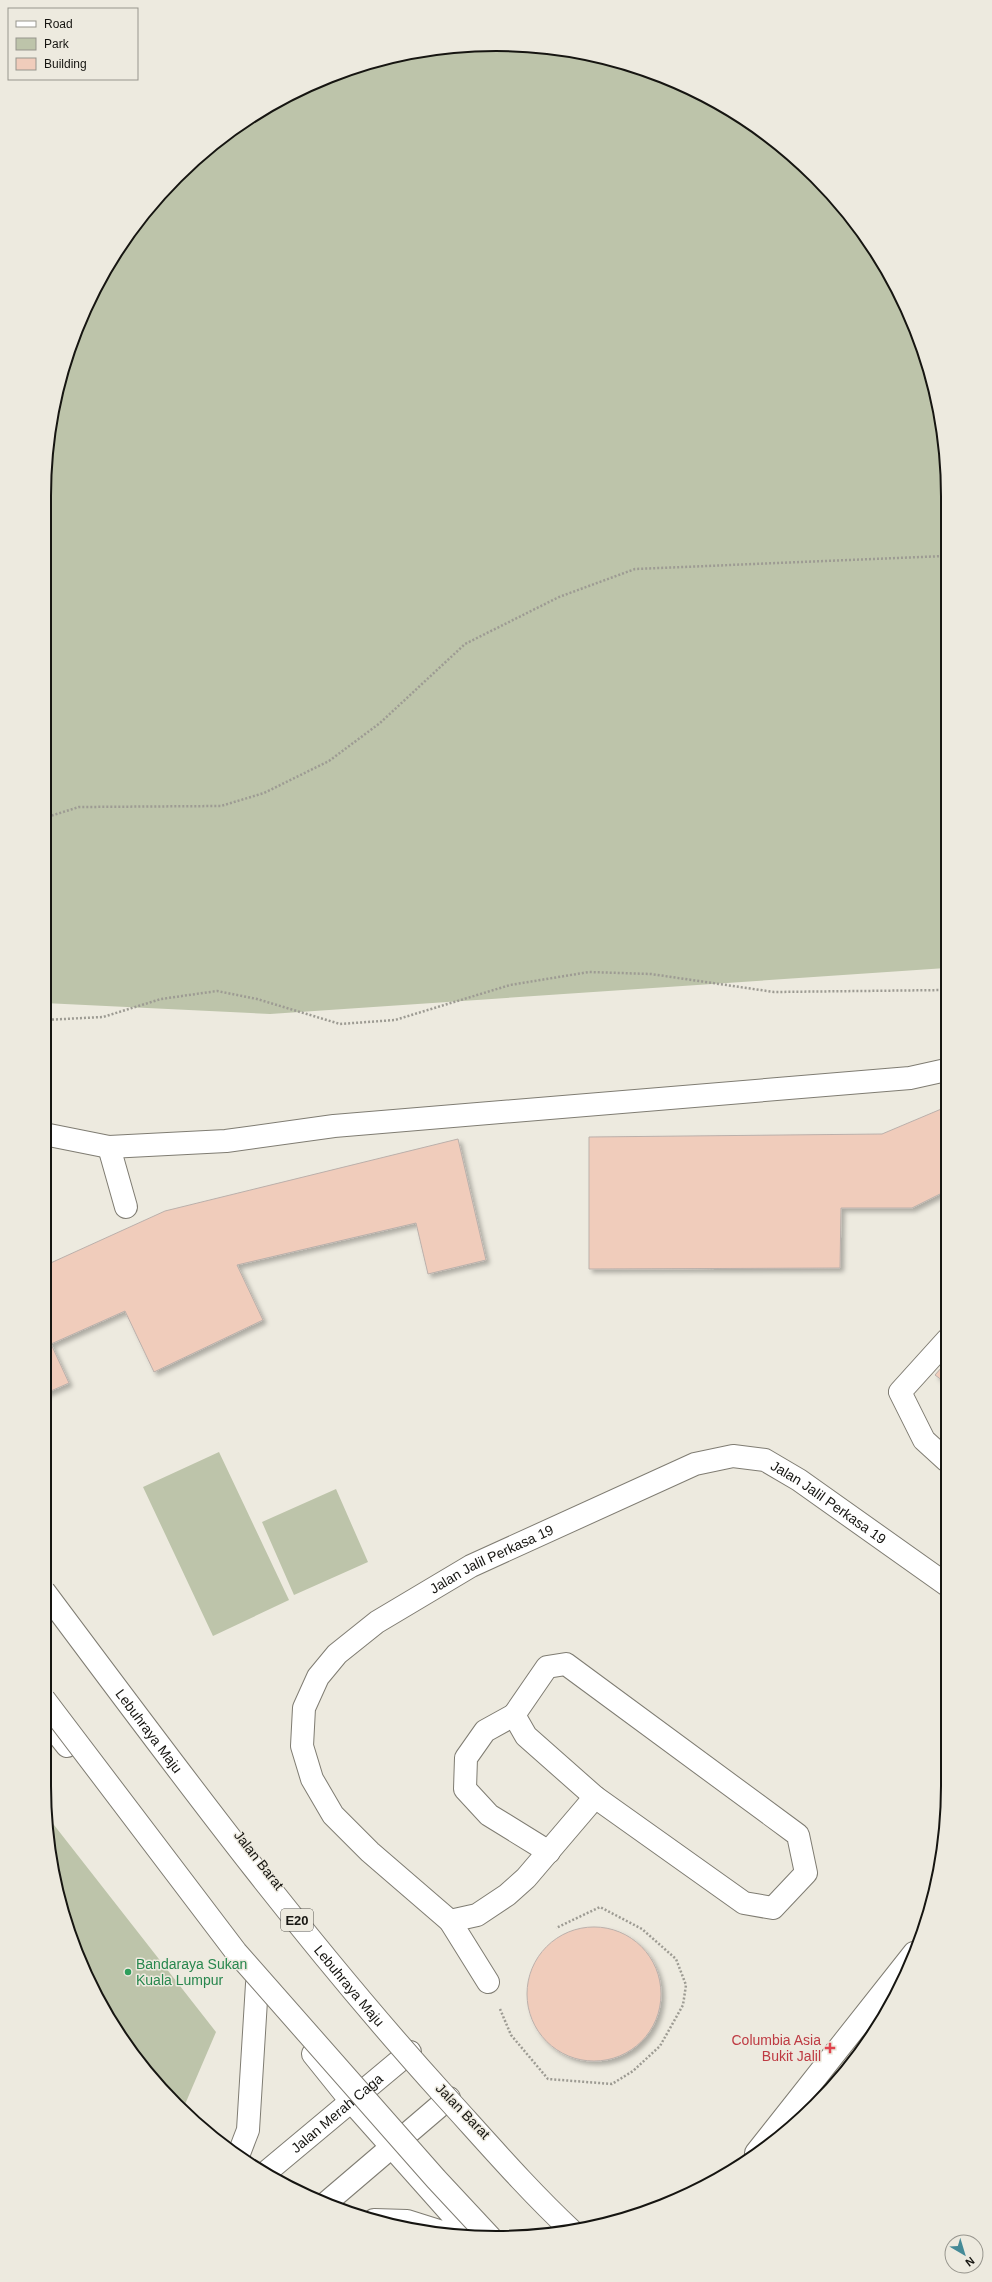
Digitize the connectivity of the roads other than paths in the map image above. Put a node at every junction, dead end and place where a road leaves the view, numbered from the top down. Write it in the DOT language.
graph roads {
  1 [pos="941,1071"];
  2 [pos="51,1135"];
  3 [pos="109,1147"];
  4 [pos="126,1207"];
  5 [pos="941,1347"];
  6 [pos="941,1456"];
  7 [pos="941,1581"];
  8 [pos="51,1595"];
  9 [pos="51,1600"];
  10 [pos="51,1708"];
  11 [pos="514,1715"];
  12 [pos="51,1727"];
  13 [pos="595,1796"];
  14 [pos="549,1852"];
  15 [pos="450,1920"];
  16 [pos="901,1969"];
  17 [pos="488,1982"];
  18 [pos="257,1984"];
  19 [pos="410,2052"];
  20 [pos="449,2098"];
  21 [pos="350,2100"];
  22 [pos="767,2139"];
  23 [pos="391,2146"];
  24 [pos="240,2150"];
  25 [pos="270,2169"];
  26 [pos="331,2199"];
  27 [pos="575,2223"];
  28 [pos="566,2225"];
  29 [pos="465,2230"];
  30 [pos="484,2231"];
  1 -- 3 [label="main road"];
  2 -- 3 [label="main road"];
  3 -- 4 [label="main road"];
  5 -- 6 [label="main road"];
  7 -- 15 [label="main road, Jalan Jalil Perkasa 19"];
  8 -- 19 [label="main road, Jalan Barat"];
  9 -- 28 [label="main road, Lebuhraya Maju / E20, bridge"];
  10 -- 30 [label="main road, bridge"];
  11 -- 13 [label="main road"];
  11 -- 13 [label="main road"];
  11 -- 14 [label="main road"];
  12 -- 18 [label="main road"];
  13 -- 14 [label="main road"];
  14 -- 15 [label="main road"];
  15 -- 17 [label="main road, Jalan Jalil Perkasa 19"];
  16 -- 22 [label="main road"];
  18 -- 21 [label="main road"];
  18 -- 24 [label="main road"];
  19 -- 20 [label="main road, Jalan Barat"];
  19 -- 21 [label="main road, Jalan Merah Caga"];
  20 -- 23 [label="main road"];
  20 -- 27 [label="main road, Jalan Barat"];
  21 -- 23 [label="main road"];
  21 -- 25 [label="main road, Jalan Merah Caga"];
  23 -- 26 [label="main road"];
  23 -- 29 [label="main road"];
}
